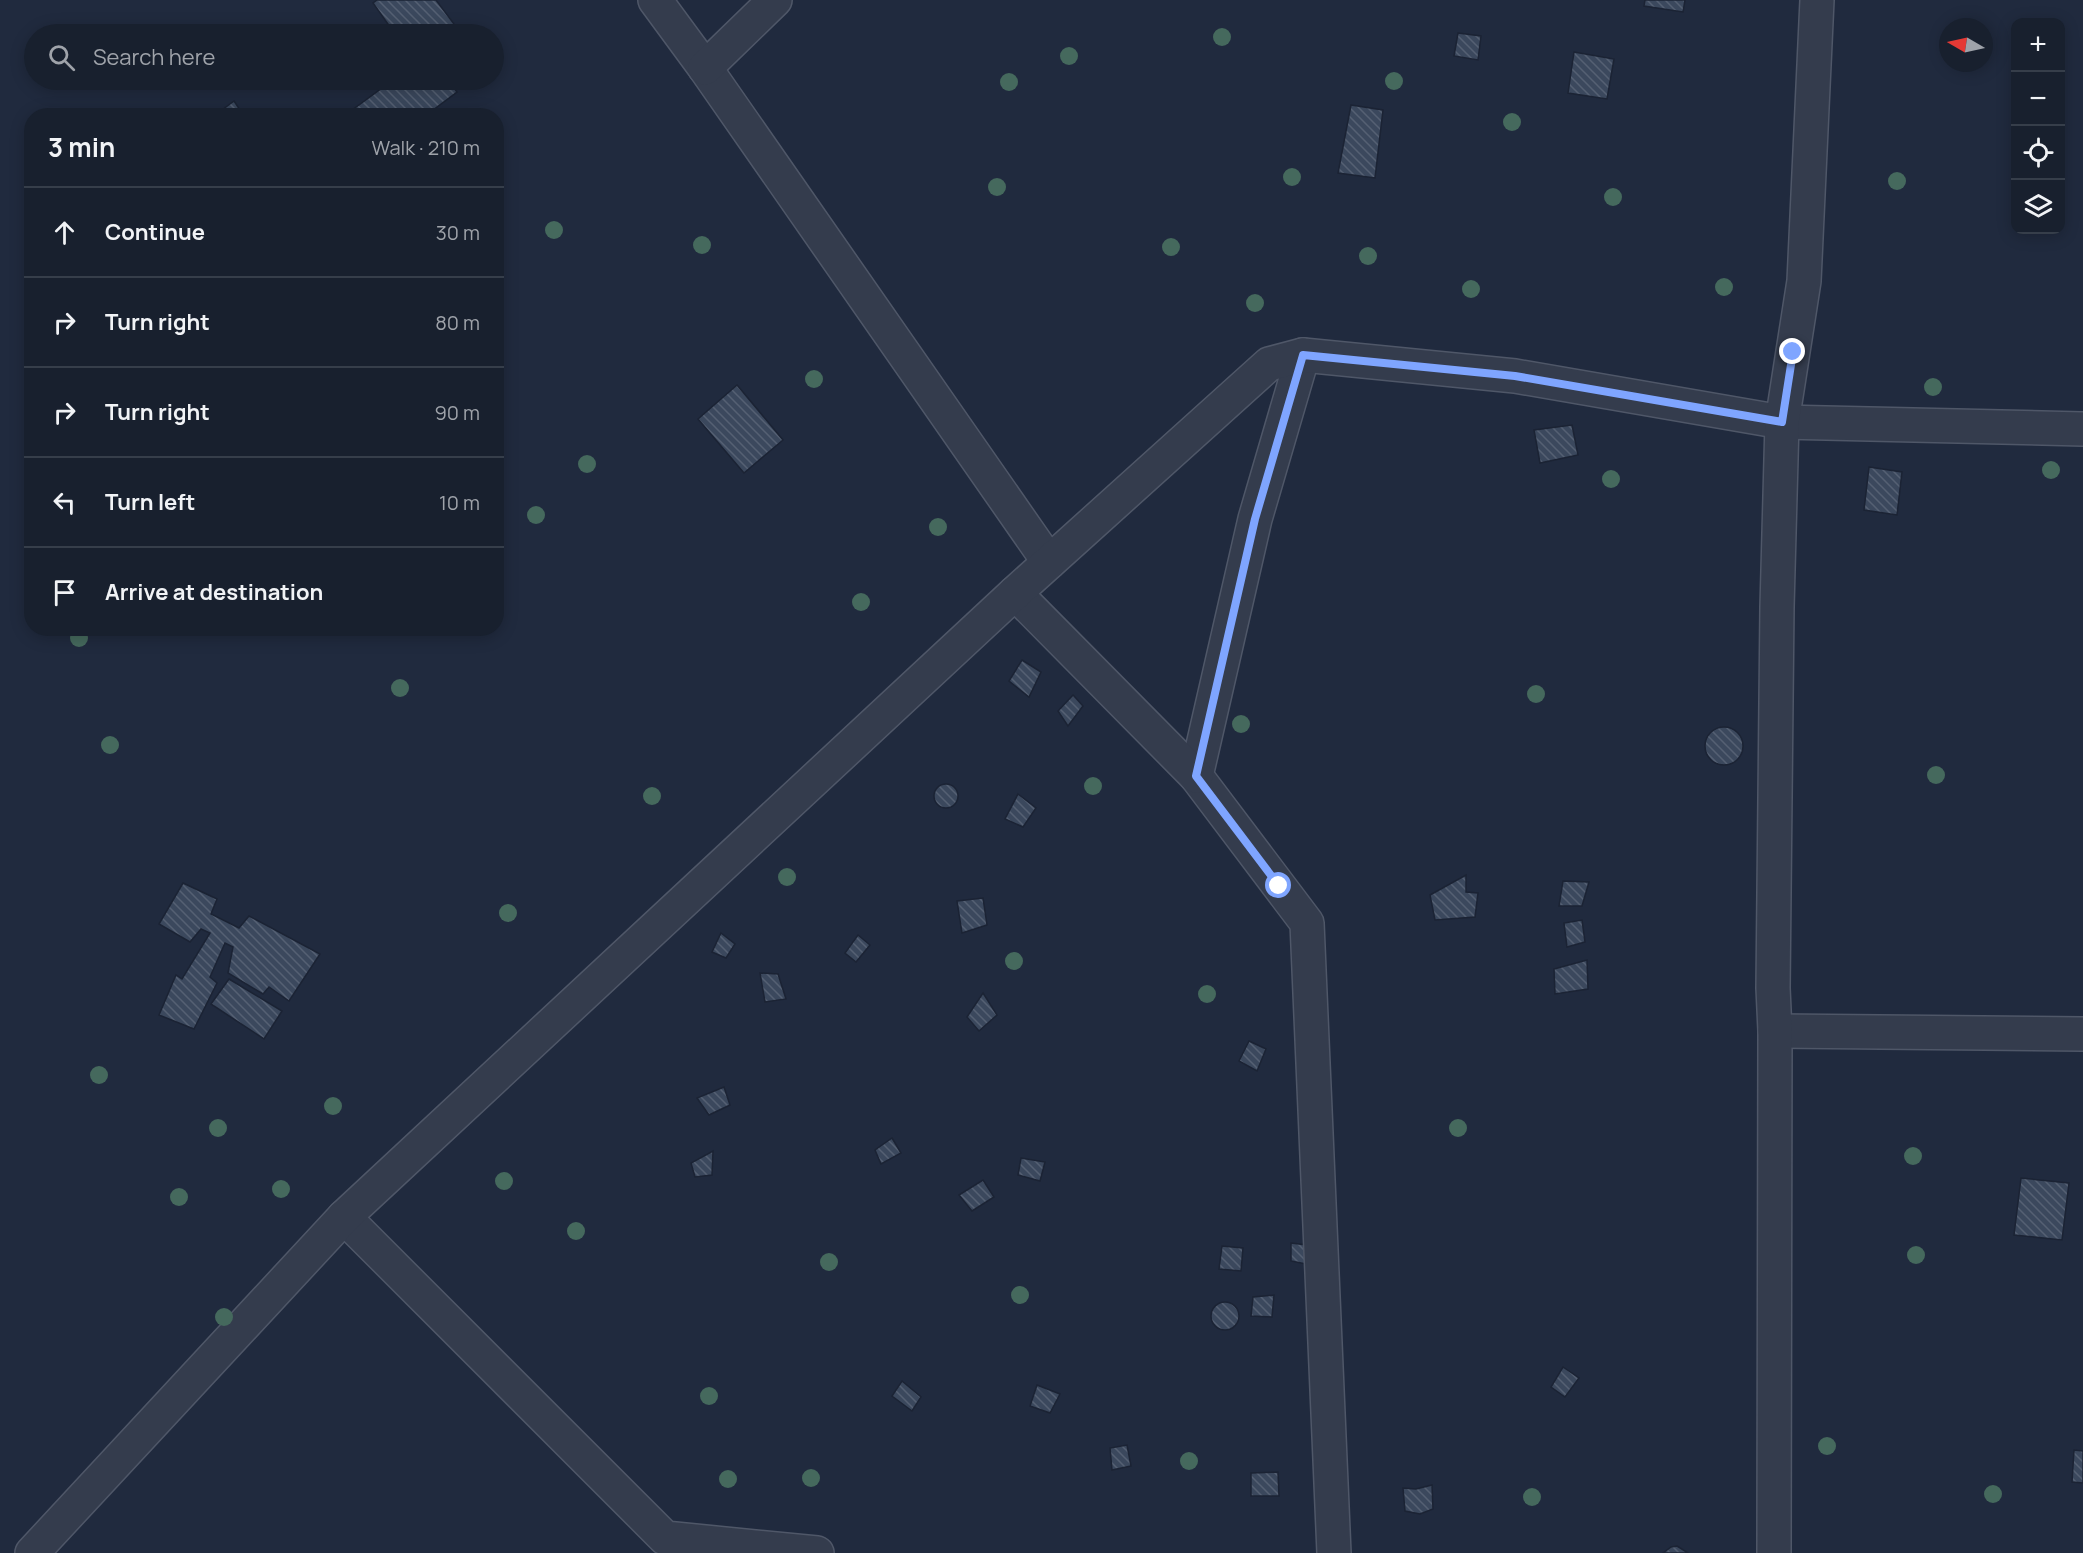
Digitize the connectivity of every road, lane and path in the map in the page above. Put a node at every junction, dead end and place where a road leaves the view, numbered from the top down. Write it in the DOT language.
graph roads {
  1 [pos="655,0"];
  2 [pos="775,0"];
  3 [pos="1817,0"];
  4 [pos="705,68"];
  5 [pos="1303,355"];
  6 [pos="1782,422"];
  7 [pos="2083,429"];
  8 [pos="1049,562"];
  9 [pos="1015,593"];
  10 [pos="1196,776"];
  11 [pos="1774,1030"];
  12 [pos="2083,1034"];
  13 [pos="344,1217"];
  14 [pos="32,1553"];
  15 [pos="817,1553"];
  16 [pos="1334,1553"];
  17 [pos="1774,1553"];
  1 -- 4 [label="street"];
  2 -- 4 [label="street"];
  3 -- 6 [label="street"];
  4 -- 8 [label="street"];
  5 -- 6 [label="street"];
  5 -- 8 [label="street"];
  5 -- 10 [label="street"];
  6 -- 7 [label="street"];
  6 -- 11 [label="street"];
  8 -- 9 [label="street"];
  9 -- 10 [label="street"];
  9 -- 13 [label="street"];
  10 -- 16 [label="street"];
  11 -- 12 [label="street"];
  11 -- 17 [label="street"];
  13 -- 14 [label="street"];
  13 -- 15 [label="street"];
}
